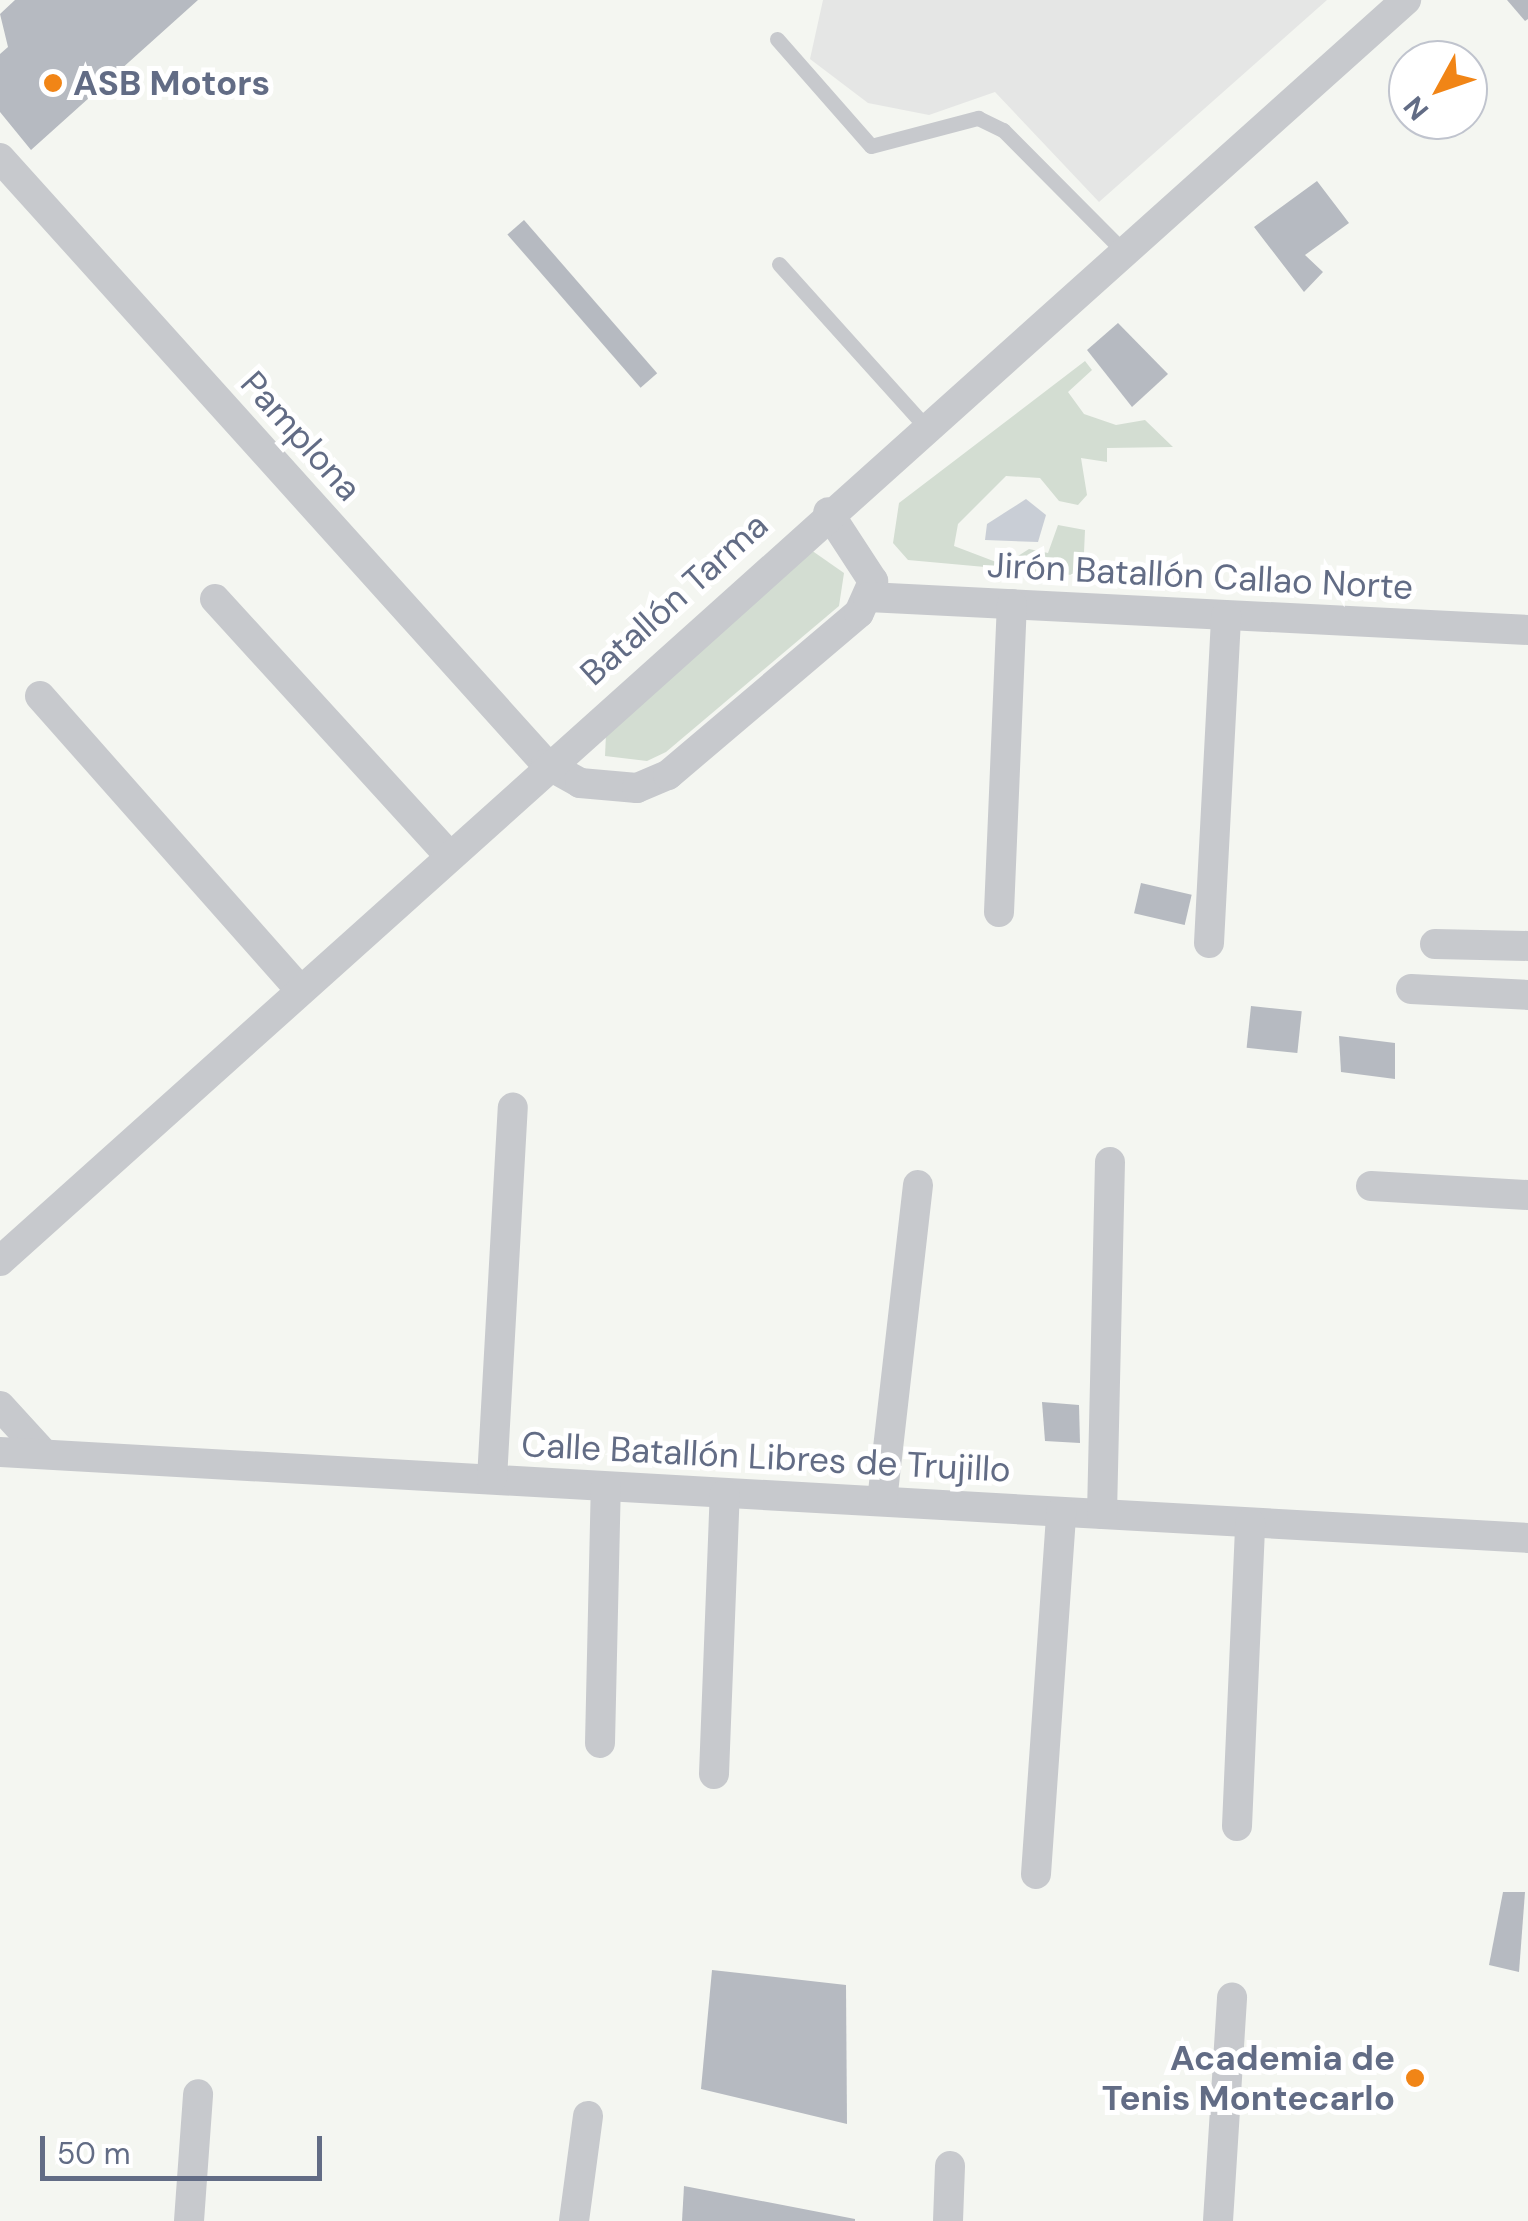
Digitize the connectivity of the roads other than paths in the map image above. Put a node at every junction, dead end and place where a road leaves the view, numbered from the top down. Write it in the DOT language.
graph roads {
  1 [pos="1406,0"];
  2 [pos="778,39"];
  3 [pos="0,158"];
  4 [pos="1122,250"];
  5 [pos="779,264"];
  6 [pos="925,426"];
  7 [pos="828,512"];
  8 [pos="868,597"];
  9 [pos="215,599"];
  10 [pos="1012,604"];
  11 [pos="1226,615"];
  12 [pos="1528,630"];
  13 [pos="40,696"];
  14 [pos="546,764"];
  15 [pos="448,854"];
  16 [pos="999,912"];
  17 [pos="1208,942"];
  18 [pos="1435,944"];
  19 [pos="1528,946"];
  20 [pos="1411,988"];
  21 [pos="299,989"];
  22 [pos="1528,995"];
  23 [pos="513,1108"];
  24 [pos="1110,1162"];
  25 [pos="918,1185"];
  26 [pos="1371,1186"];
  27 [pos="1528,1195"];
  28 [pos="0,1261"];
  29 [pos="0,1406"];
  30 [pos="0,1452"];
  31 [pos="44,1454"];
  32 [pos="492,1479"];
  33 [pos="606,1486"];
  34 [pos="725,1494"];
  35 [pos="882,1501"];
  36 [pos="1061,1512"];
  37 [pos="1102,1514"];
  38 [pos="1250,1523"];
  39 [pos="1528,1538"];
  40 [pos="600,1743"];
  41 [pos="714,1774"];
  42 [pos="1237,1826"];
  43 [pos="1036,1874"];
  44 [pos="1232,1997"];
  45 [pos="198,2094"];
  46 [pos="588,2116"];
  47 [pos="950,2166"];
  48 [pos="189,2221"];
  49 [pos="574,2221"];
  50 [pos="948,2221"];
  51 [pos="1218,2221"];
  1 -- 4 [label="street, Batallón Tarma"];
  2 -- 4 [label="lane"];
  3 -- 14 [label="street, Pamplona"];
  4 -- 6 [label="street, Batallón Tarma"];
  5 -- 6 [label="lane"];
  6 -- 7 [label="street, Batallón Tarma"];
  7 -- 8 [label="street"];
  7 -- 14 [label="street, Batallón Tarma"];
  8 -- 10 [label="street, Jirón Batallón Callao Norte"];
  8 -- 14 [label="street"];
  9 -- 15 [label="street"];
  10 -- 11 [label="street, Jirón Batallón Callao Norte"];
  10 -- 16 [label="street"];
  11 -- 12 [label="street, Jirón Batallón Callao Norte"];
  11 -- 17 [label="street"];
  13 -- 21 [label="street"];
  14 -- 15 [label="street, Batallón Tarma"];
  15 -- 21 [label="street, Batallón Tarma"];
  18 -- 19 [label="street"];
  20 -- 22 [label="street"];
  21 -- 28 [label="street, Batallón Tarma"];
  23 -- 32 [label="street"];
  24 -- 37 [label="street"];
  25 -- 35 [label="street"];
  26 -- 27 [label="street"];
  29 -- 31 [label="street"];
  30 -- 31 [label="street, Calle Batallón Libres de Trujillo"];
  31 -- 32 [label="street, Calle Batallón Libres de Trujillo"];
  32 -- 33 [label="street, Calle Batallón Libres de Trujillo"];
  33 -- 34 [label="street, Calle Batallón Libres de Trujillo"];
  33 -- 40 [label="street"];
  34 -- 35 [label="street, Calle Batallón Libres de Trujillo"];
  34 -- 41 [label="street"];
  35 -- 36 [label="street, Calle Batallón Libres de Trujillo"];
  36 -- 37 [label="street, Calle Batallón Libres de Trujillo"];
  36 -- 43 [label="street"];
  37 -- 38 [label="street, Calle Batallón Libres de Trujillo"];
  38 -- 39 [label="street, Calle Batallón Libres de Trujillo"];
  38 -- 42 [label="street"];
  44 -- 51 [label="street"];
  45 -- 48 [label="street"];
  46 -- 49 [label="street"];
  47 -- 50 [label="street"];
}
